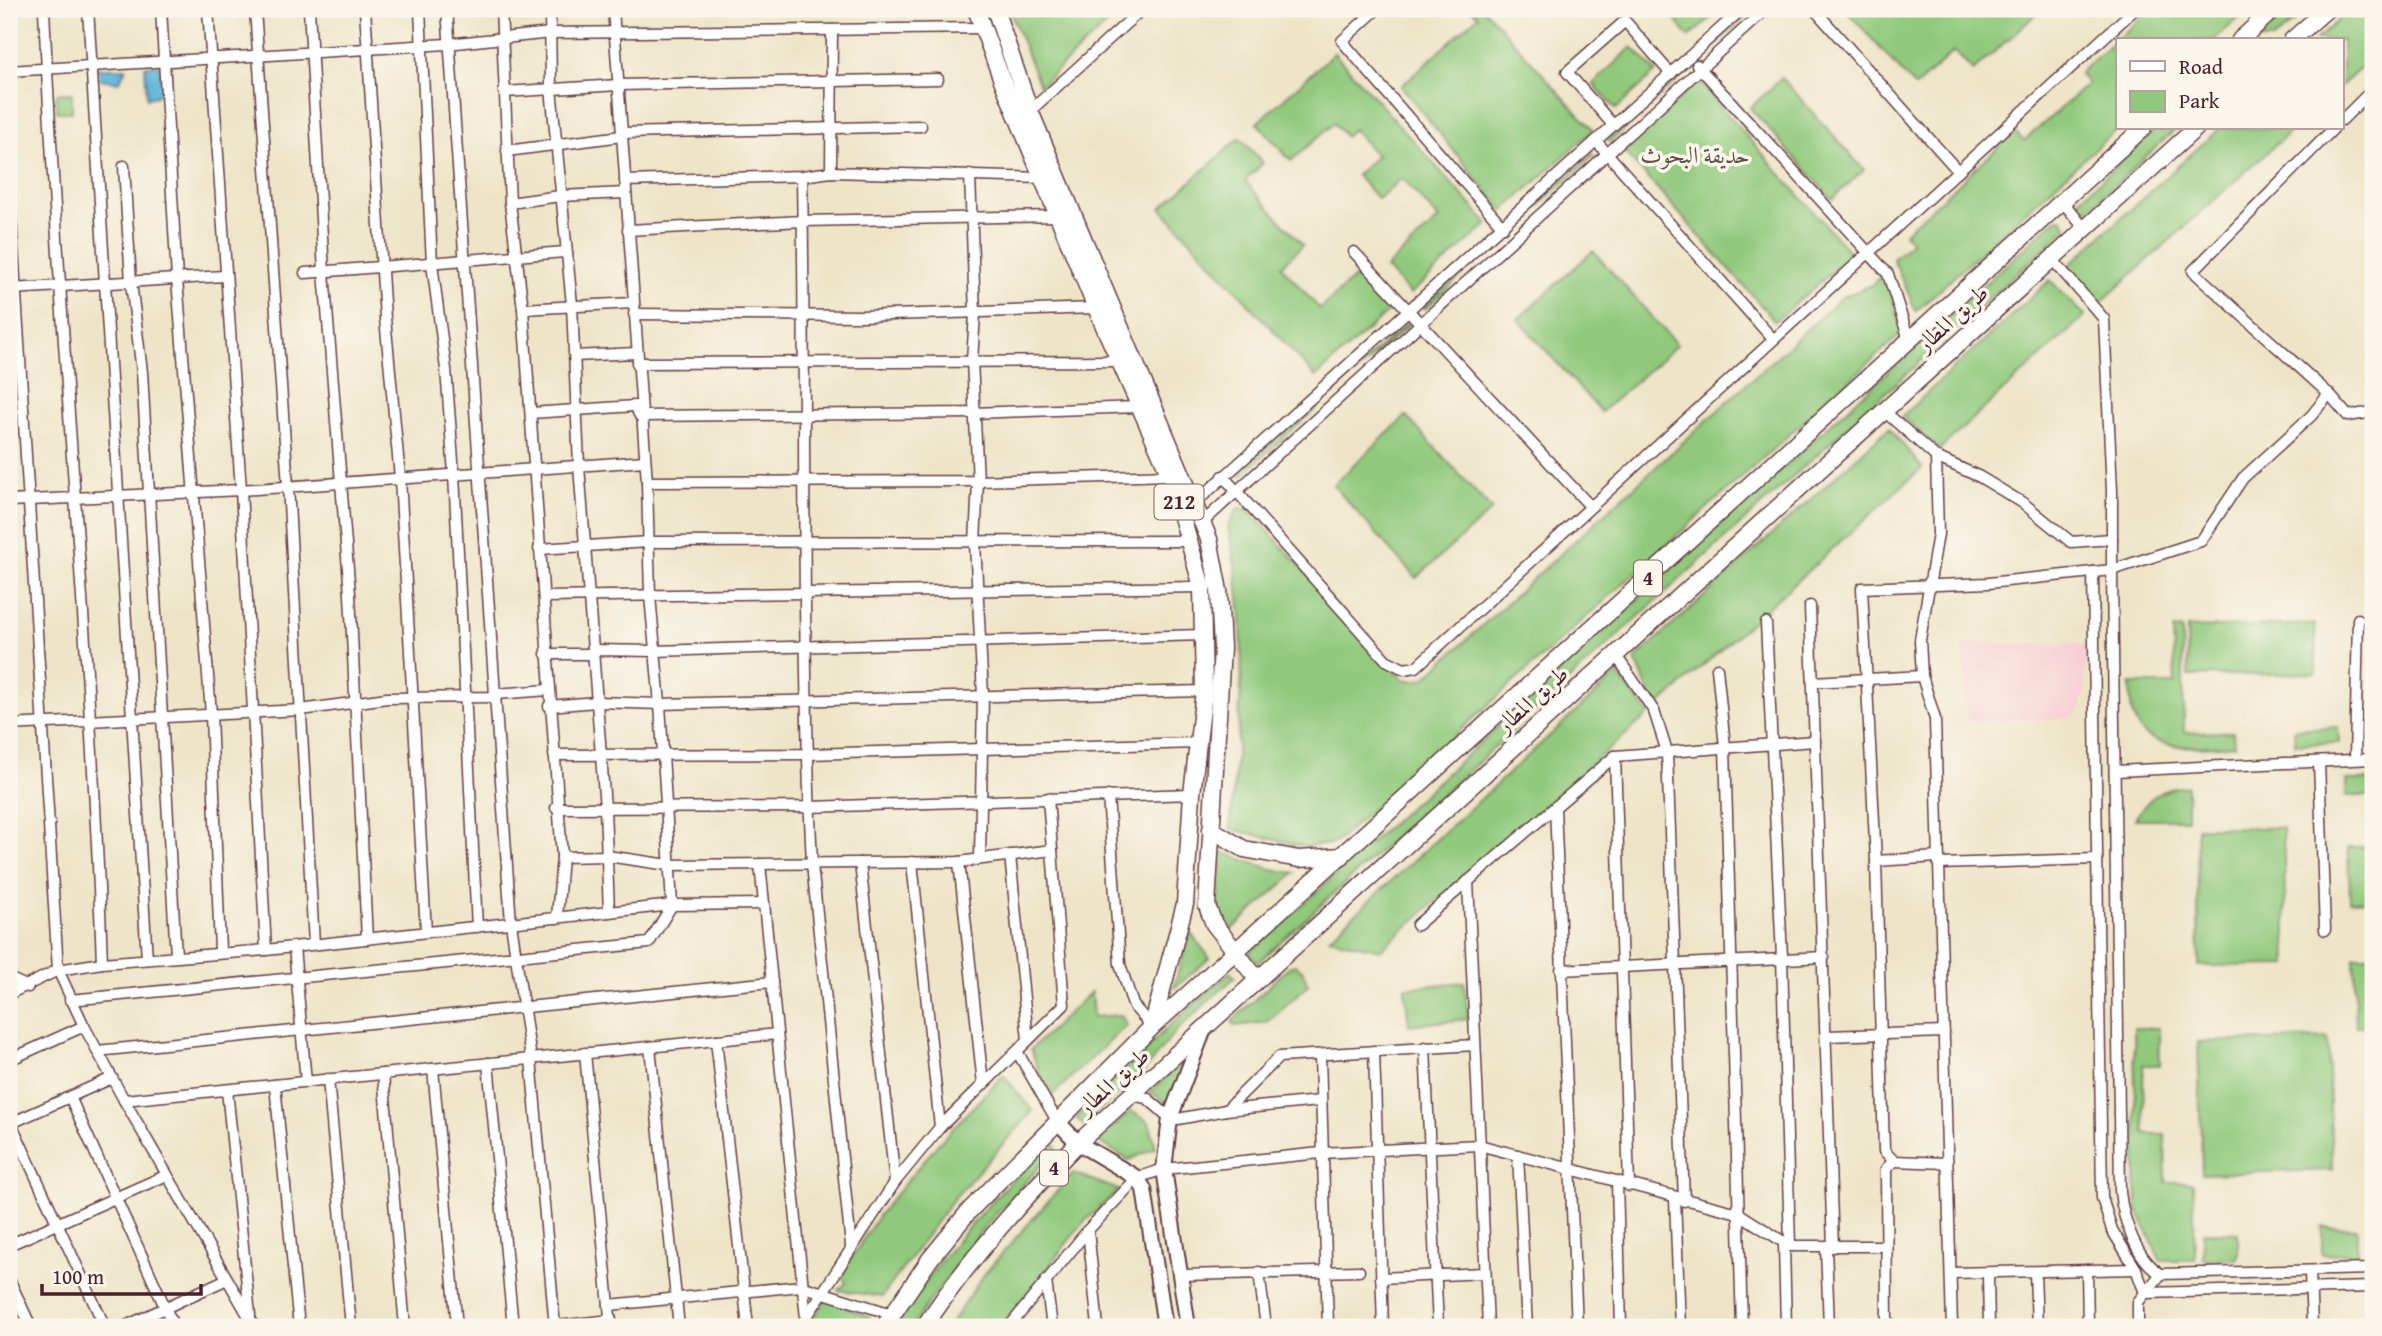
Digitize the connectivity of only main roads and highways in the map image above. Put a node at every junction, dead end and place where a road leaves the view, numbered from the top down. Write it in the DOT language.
graph roads {
  1 [pos="976,9"];
  2 [pos="995,9"];
  3 [pos="2274,9"];
  4 [pos="2327,9"];
  5 [pos="2242,38"];
  6 [pos="2294,38"];
  7 [pos="2141,130"];
  8 [pos="2194,130"];
  9 [pos="1211,829"];
  10 [pos="1342,856"];
  11 [pos="1185,904"];
  12 [pos="1207,906"];
  13 [pos="1234,951"];
  14 [pos="1257,979"];
  15 [pos="1152,1027"];
  16 [pos="1205,1028"];
  17 [pos="1057,1121"];
  18 [pos="1078,1143"];
  19 [pos="888,1320"];
  20 [pos="923,1327"];
  21 [pos="1165,1327"];
  22 [pos="1188,1327"];
  1 -- 11 [label="main road, 212"];
  2 -- 9 [label="main road, 212"];
  3 -- 5 [label="main road"];
  4 -- 6 [label="main road"];
  7 -- 10 [label="main road, طريق المطار / 4"];
  8 -- 14 [label="main road, طريق المطار / 4"];
  9 -- 10 [label="main road"];
  9 -- 12 [label="main road, 212"];
  10 -- 13 [label="main road, طريق المطار / 4"];
  11 -- 12 [label="main road"];
  11 -- 15 [label="main road, 212"];
  12 -- 13 [label="main road"];
  13 -- 14 [label="main road"];
  13 -- 15 [label="main road, طريق المطار / 4"];
  14 -- 16 [label="main road, طريق المطار"];
  15 -- 17 [label="main road, طريق المطار"];
  16 -- 18 [label="main road, طريق المطار / 4"];
  16 -- 22 [label="main road"];
  17 -- 18 [label="main road"];
  17 -- 19 [label="main road, طريق المطار / 4"];
  18 -- 20 [label="main road, طريق المطار / 4"];
  18 -- 21 [label="main road"];
}
